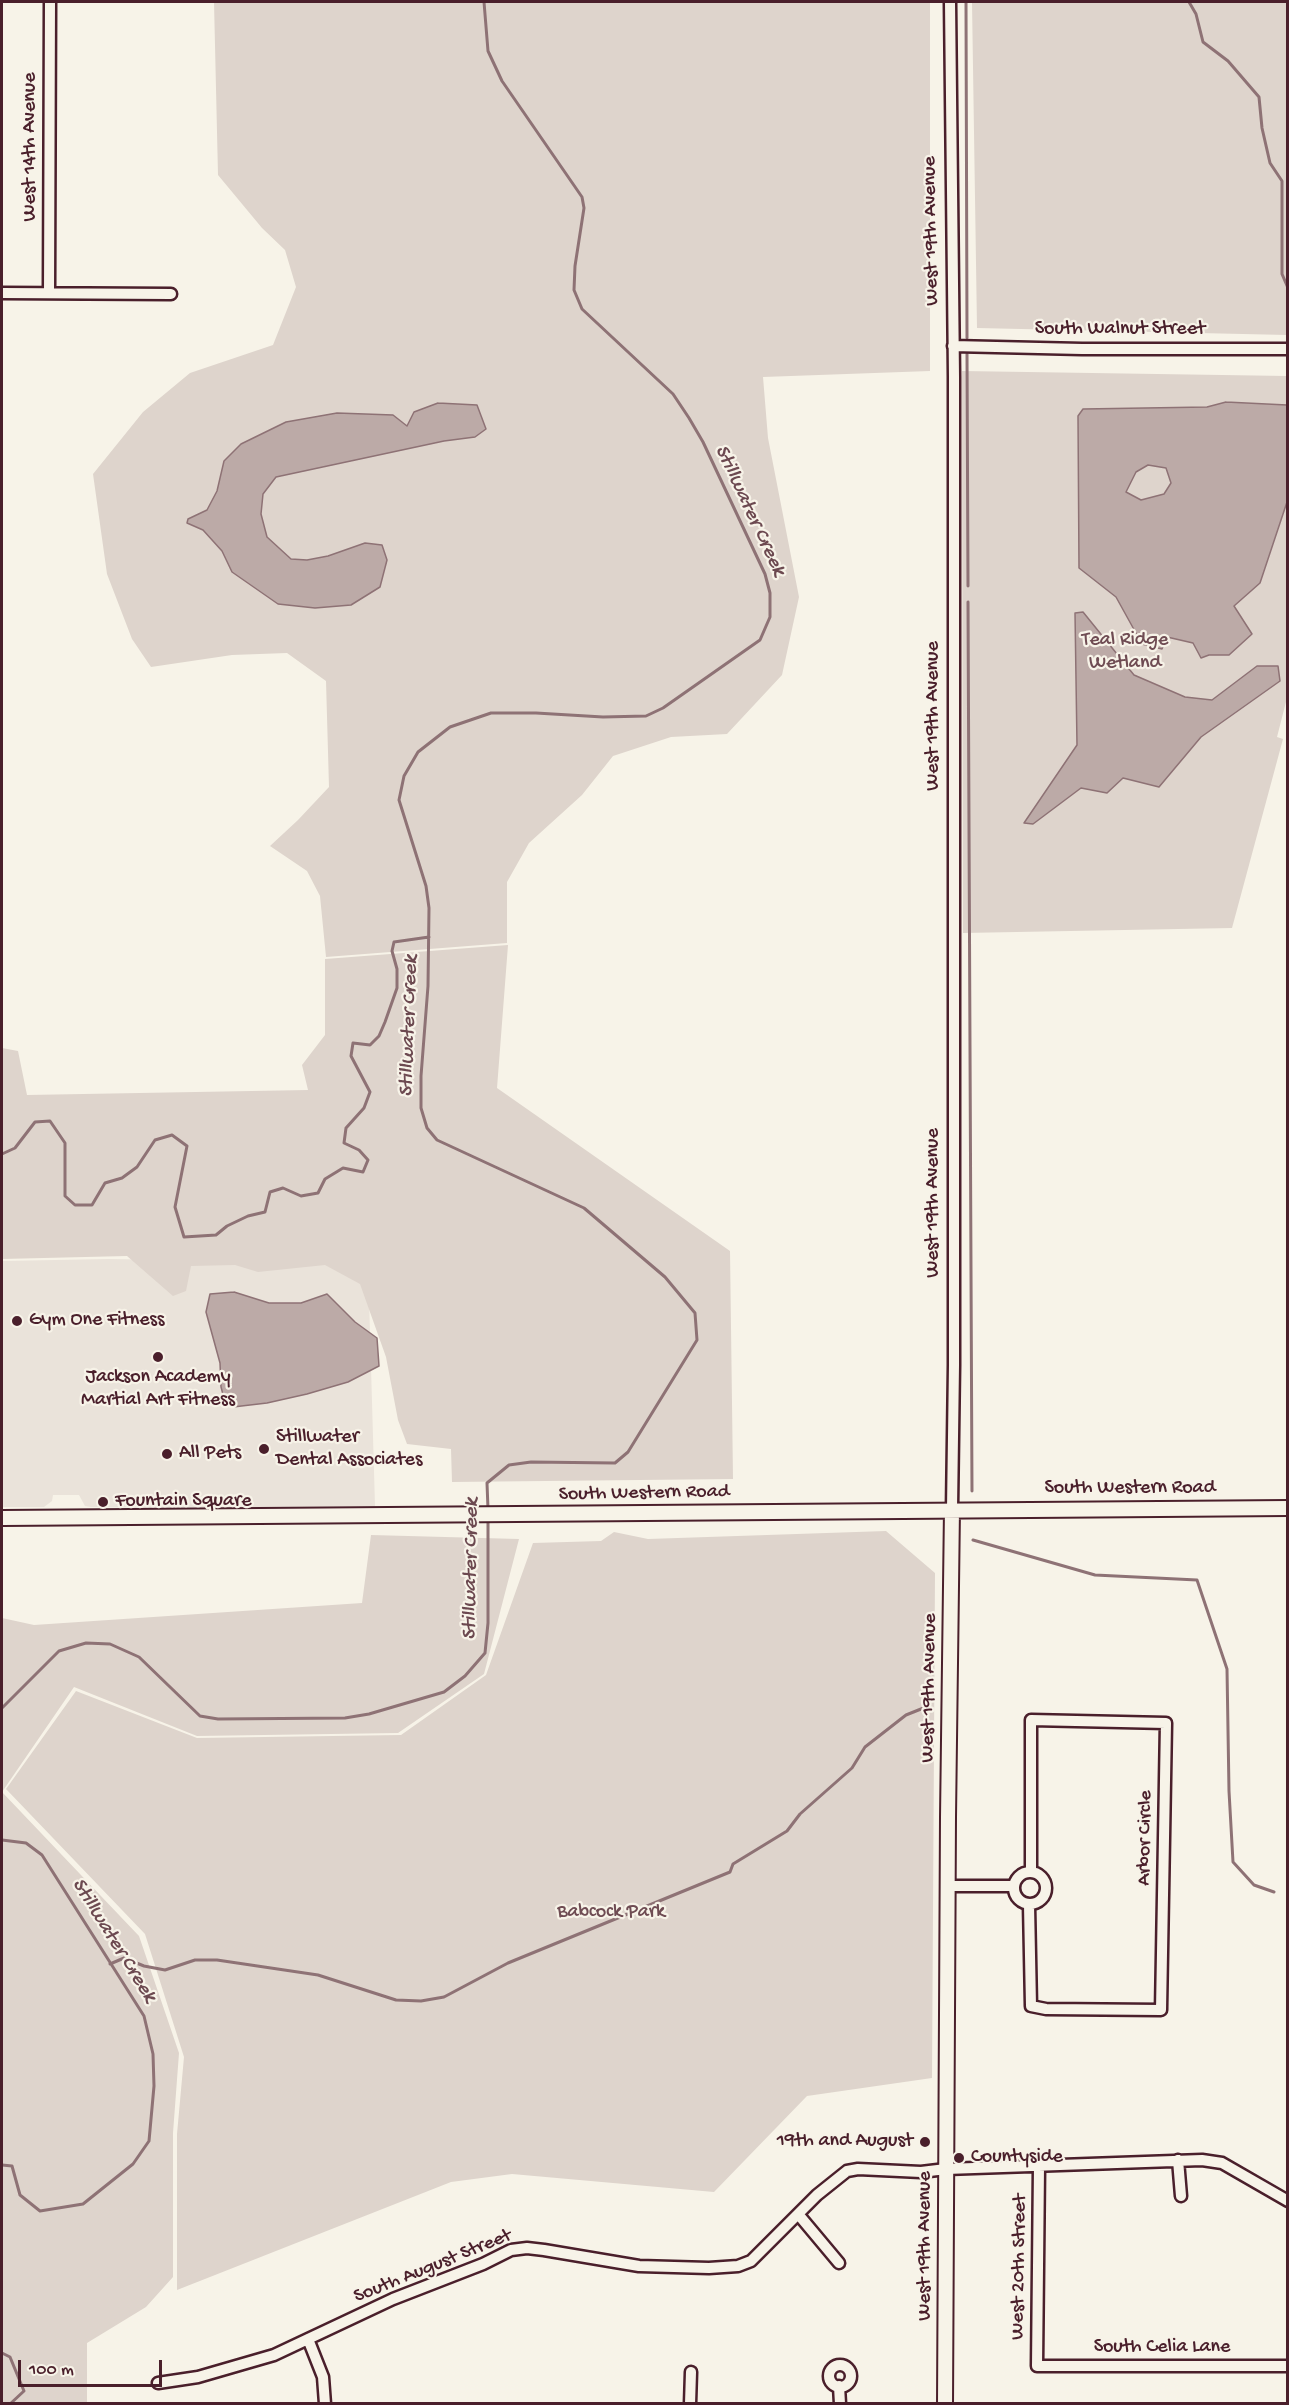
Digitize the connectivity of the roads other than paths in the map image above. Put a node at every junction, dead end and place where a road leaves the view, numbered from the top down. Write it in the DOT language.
graph roads {
  1 [pos="50,2"];
  2 [pos="950,2"];
  3 [pos="2,293"];
  4 [pos="49,293"];
  5 [pos="171,294"];
  6 [pos="953,346"];
  7 [pos="1287,349"];
  8 [pos="1287,1508"];
  9 [pos="952,1509"];
  10 [pos="2,1518"];
  11 [pos="1031,1872"];
  12 [pos="948,1886"];
  13 [pos="1014,1886"];
  14 [pos="1029,1905"];
  15 [pos="1178,2160"];
  16 [pos="1039,2167"];
  17 [pos="946,2169"];
  18 [pos="1181,2196"];
  19 [pos="1287,2201"];
  20 [pos="798,2214"];
  21 [pos="839,2263"];
  22 [pos="308,2339"];
  23 [pos="1037,2366"];
  24 [pos="1287,2366"];
  25 [pos="691,2372"];
  26 [pos="158,2383"];
  27 [pos="839,2386"];
  28 [pos="325,2403"];
  29 [pos="690,2403"];
  30 [pos="840,2403"];
  31 [pos="945,2403"];
  1 -- 4 [label="street, West 14th Avenue"];
  2 -- 6 [label="street, West 19th Avenue"];
  3 -- 4 [label="street"];
  4 -- 5 [label="street"];
  6 -- 7 [label="street, South Walnut Street"];
  6 -- 9 [label="street, West 19th Avenue"];
  8 -- 9 [label="street, South Western Road"];
  9 -- 10 [label="street, South Western Road"];
  9 -- 12 [label="street, West 19th Avenue"];
  11 -- 13 [label="street"];
  11 -- 14 [label="street"];
  11 -- 14 [label="street, Arbor Circle"];
  12 -- 13 [label="street"];
  12 -- 17 [label="street, West 19th Avenue"];
  13 -- 14 [label="street"];
  15 -- 16 [label="street, South August Street"];
  15 -- 18 [label="street"];
  15 -- 19 [label="street, South August Street"];
  16 -- 17 [label="street, South August Street"];
  16 -- 23 [label="street, West 20th Street"];
  17 -- 20 [label="street, South August Street"];
  17 -- 31 [label="street, West 19th Avenue"];
  20 -- 21 [label="street"];
  20 -- 22 [label="street, South August Street"];
  22 -- 26 [label="street, South August Street"];
  22 -- 28 [label="street"];
  23 -- 24 [label="street, South Celia Lane"];
  25 -- 29 [label="street"];
  27 -- 30 [label="street"];
}
